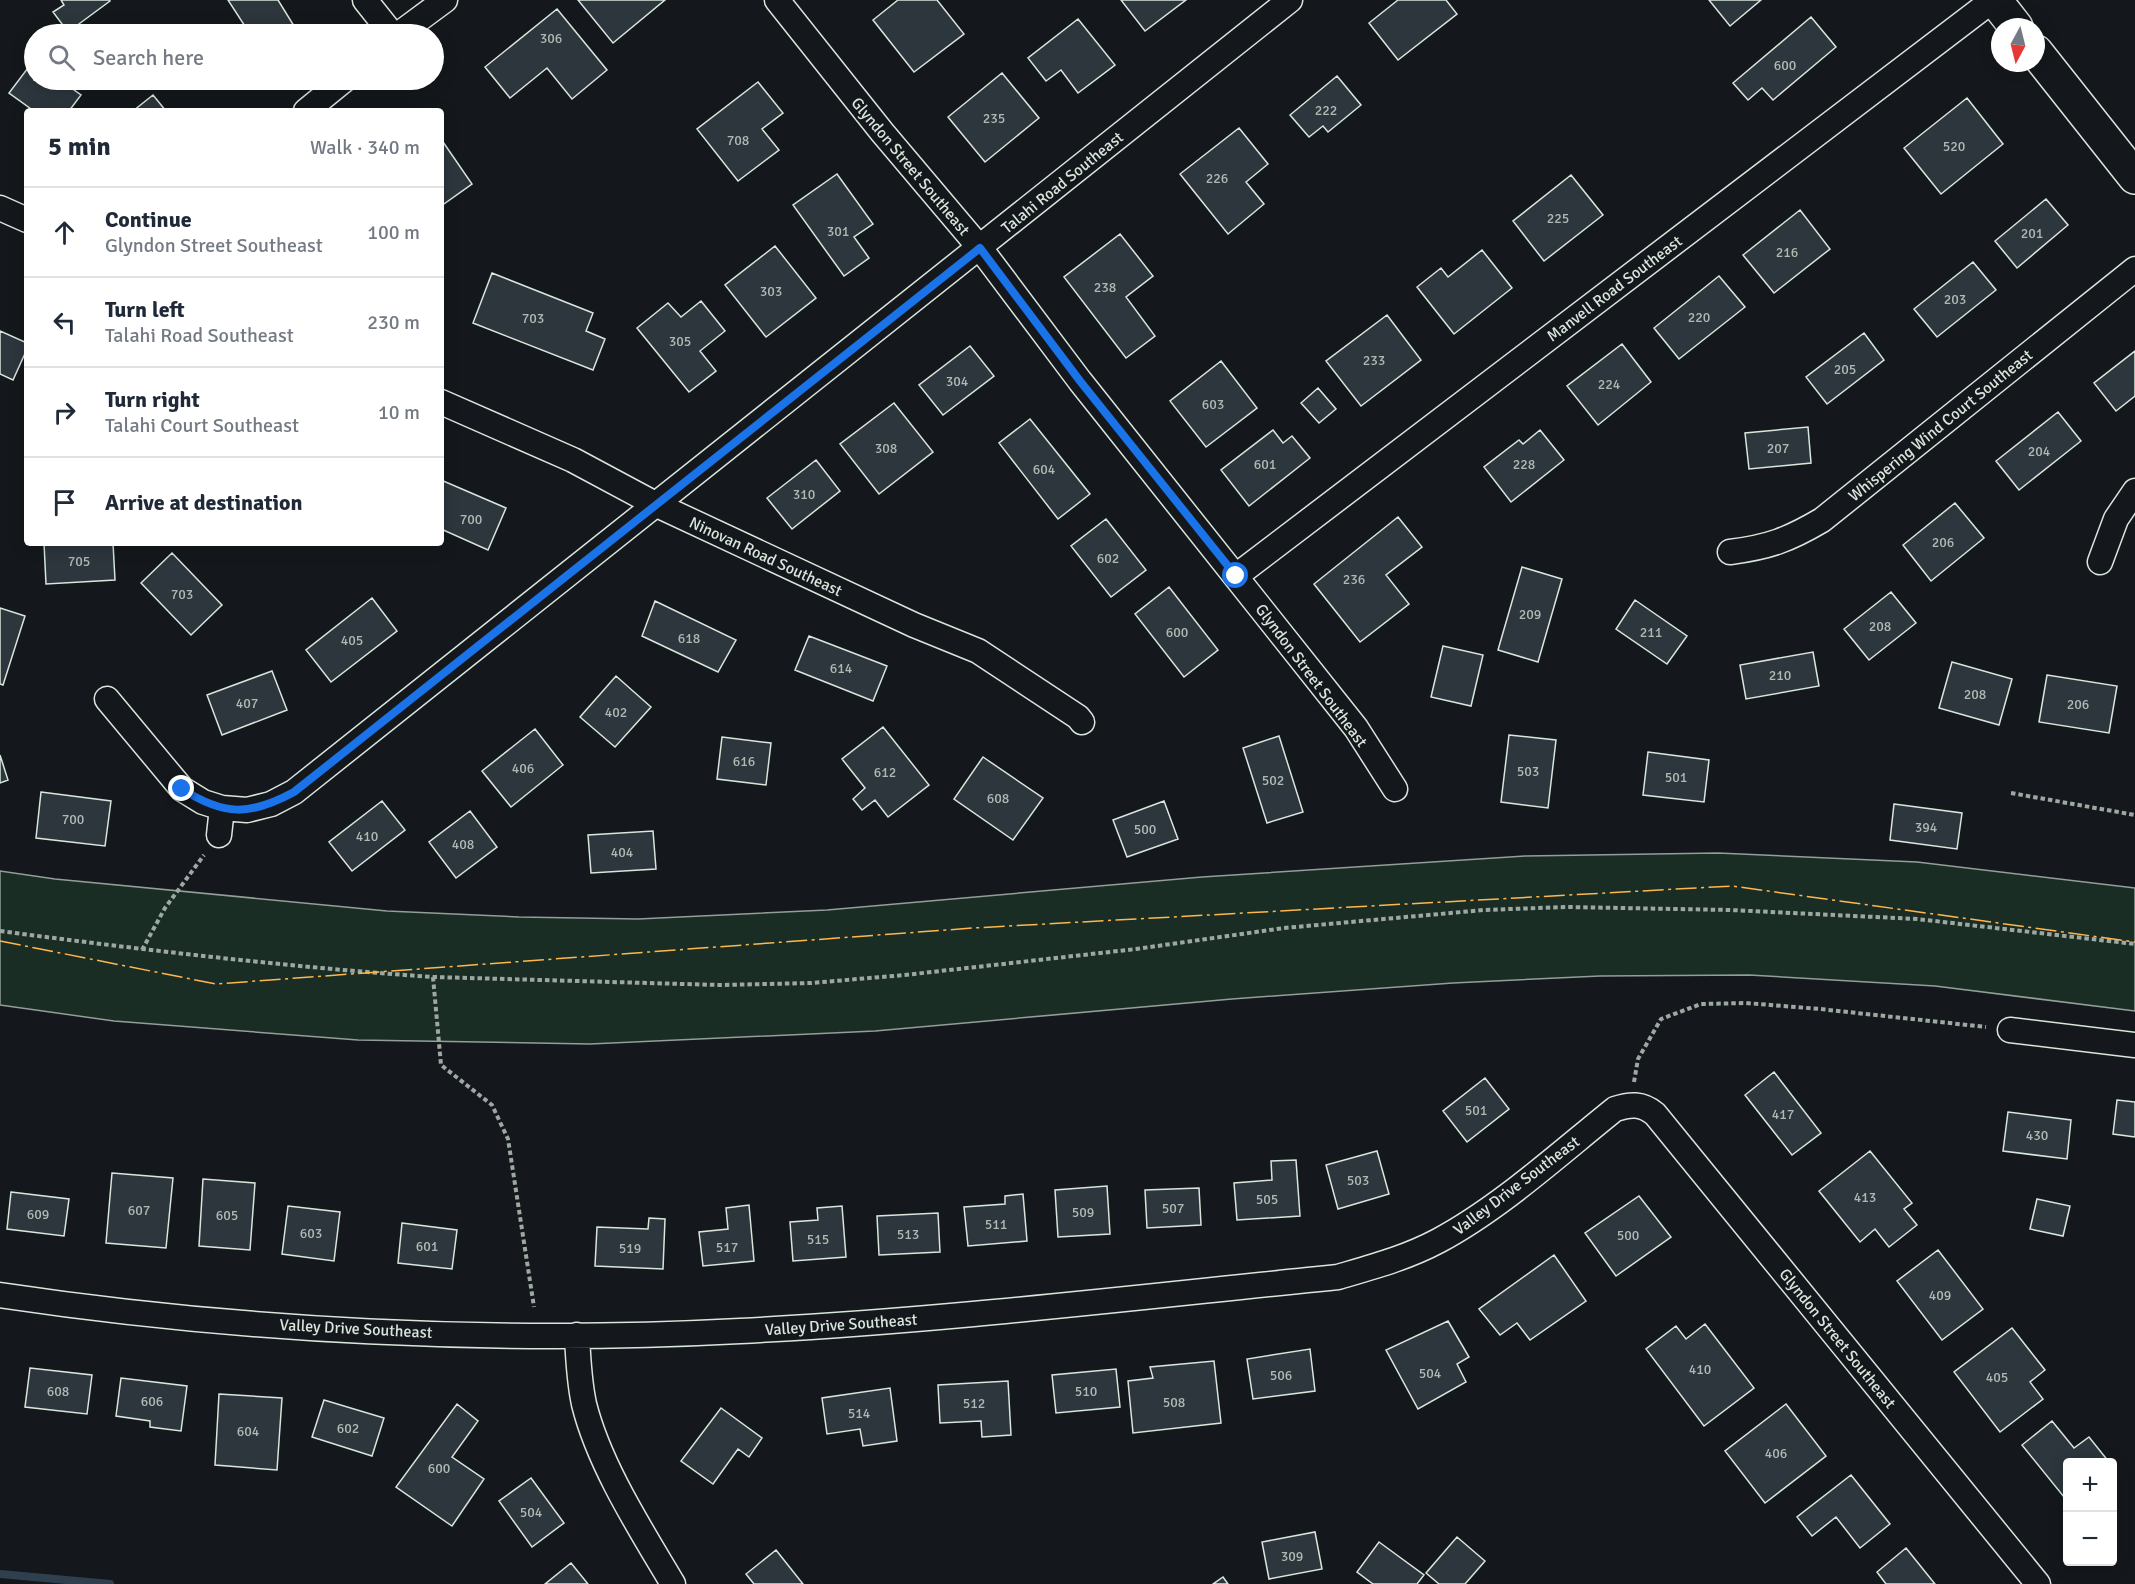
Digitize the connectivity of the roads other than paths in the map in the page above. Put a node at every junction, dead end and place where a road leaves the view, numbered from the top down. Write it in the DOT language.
graph roads {
  1 [pos="365,0"];
  2 [pos="445,0"];
  3 [pos="777,0"];
  4 [pos="1290,0"];
  5 [pos="1994,0"];
  6 [pos="2009,18"];
  7 [pos="384,24"];
  8 [pos="413,24"];
  9 [pos="2045,63"];
  10 [pos="332,90"];
  11 [pos="310,108"];
  12 [pos="2135,177"];
  13 [pos="0,208"];
  14 [pos="24,219"];
  15 [pos="980,248"];
  16 [pos="2135,269"];
  17 [pos="444,403"];
  18 [pos="2135,491"];
  19 [pos="657,505"];
  20 [pos="1730,552"];
  21 [pos="2100,562"];
  22 [pos="1236,576"];
  23 [pos="107,699"];
  24 [pos="1083,722"];
  25 [pos="1395,789"];
  26 [pos="222,808"];
  27 [pos="219,835"];
  28 [pos="2010,1030"];
  29 [pos="2135,1045"];
  30 [pos="1631,1104"];
  31 [pos="0,1294"];
  32 [pos="577,1335"];
  33 [pos="673,1584"];
  34 [pos="2038,1584"];
  1 -- 7 [label="street"];
  2 -- 8 [label="street"];
  3 -- 15 [label="street, Glyndon Street Southeast"];
  4 -- 15 [label="street, Talahi Road Southeast"];
  5 -- 6 [label="main road"];
  5 -- 22 [label="street, Manvell Road Southeast"];
  9 -- 12 [label="main road"];
  10 -- 11 [label="street"];
  13 -- 14 [label="street"];
  15 -- 19 [label="street, Talahi Road Southeast"];
  15 -- 22 [label="street, Glyndon Street Southeast"];
  16 -- 20 [label="street, Whispering Wind Court Southeast"];
  17 -- 19 [label="street, Ninovan Road Southeast"];
  18 -- 21 [label="street"];
  19 -- 24 [label="street, Ninovan Road Southeast"];
  19 -- 26 [label="street, Talahi Road Southeast"];
  22 -- 25 [label="street, Glyndon Street Southeast"];
  23 -- 26 [label="street"];
  26 -- 27 [label="street"];
  28 -- 29 [label="street"];
  30 -- 32 [label="street, Valley Drive Southeast"];
  30 -- 34 [label="street, Glyndon Street Southeast"];
  31 -- 32 [label="street, Valley Drive Southeast"];
  32 -- 33 [label="street"];
}
